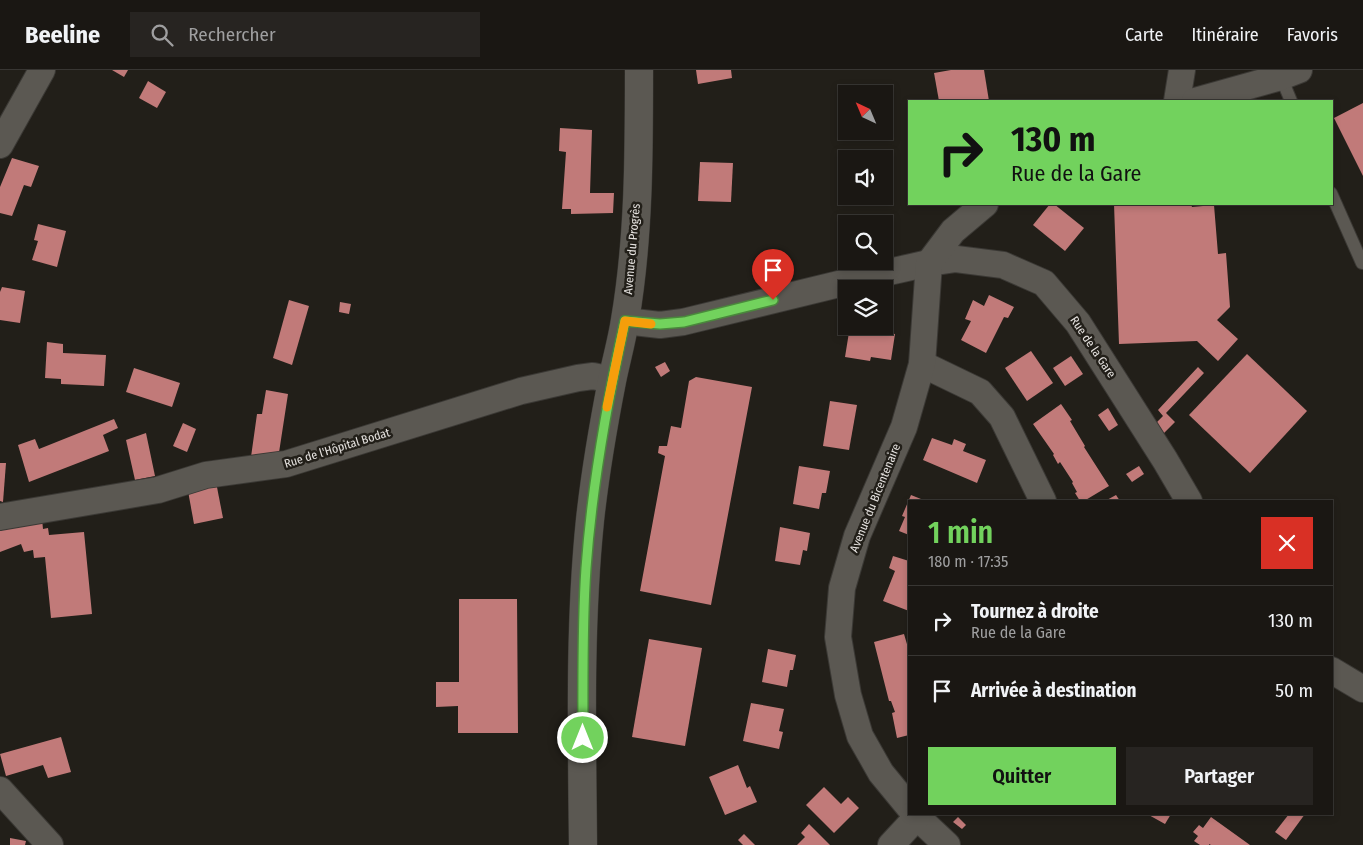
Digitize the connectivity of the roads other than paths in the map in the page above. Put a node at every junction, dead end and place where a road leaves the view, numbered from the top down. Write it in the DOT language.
graph roads {
  1 [pos="42,70"];
  2 [pos="639,70"];
  3 [pos="1182,70"];
  4 [pos="1290,74"];
  5 [pos="1177,100"];
  6 [pos="1199,100"];
  7 [pos="1291,100"];
  8 [pos="0,145"];
  9 [pos="1333,198"];
  10 [pos="984,205"];
  11 [pos="929,263"];
  12 [pos="1362,263"];
  13 [pos="625,321"];
  14 [pos="922,364"];
  15 [pos="612,380"];
  16 [pos="1044,500"];
  17 [pos="1188,500"];
  18 [pos="0,517"];
  19 [pos="1333,671"];
  20 [pos="1363,689"];
  21 [pos="0,790"];
  22 [pos="908,807"];
  23 [pos="912,815"];
  24 [pos="915,815"];
  25 [pos="50,845"];
  26 [pos="583,845"];
  27 [pos="891,845"];
  28 [pos="947,845"];
  1 -- 8 [label="street"];
  2 -- 13 [label="street, Avenue du Progrès"];
  3 -- 5 [label="street"];
  4 -- 6 [label="street"];
  4 -- 7 [label="lane"];
  9 -- 12 [label="lane"];
  10 -- 11 [label="street"];
  11 -- 13 [label="street, Rue de la Gare"];
  11 -- 14 [label="street, Avenue du Bicentenaire"];
  11 -- 17 [label="street, Rue de la Gare"];
  13 -- 15 [label="street, Avenue du Progrès"];
  14 -- 16 [label="street"];
  14 -- 22 [label="street, Avenue du Bicentenaire"];
  15 -- 18 [label="street, Rue de l'Hôpital Bodat"];
  15 -- 26 [label="street, Avenue du Progrès"];
  19 -- 20 [label="street"];
  21 -- 25 [label="street"];
  23 -- 27 [label="street"];
  24 -- 28 [label="street, Avenue du Bicentenaire"];
}
